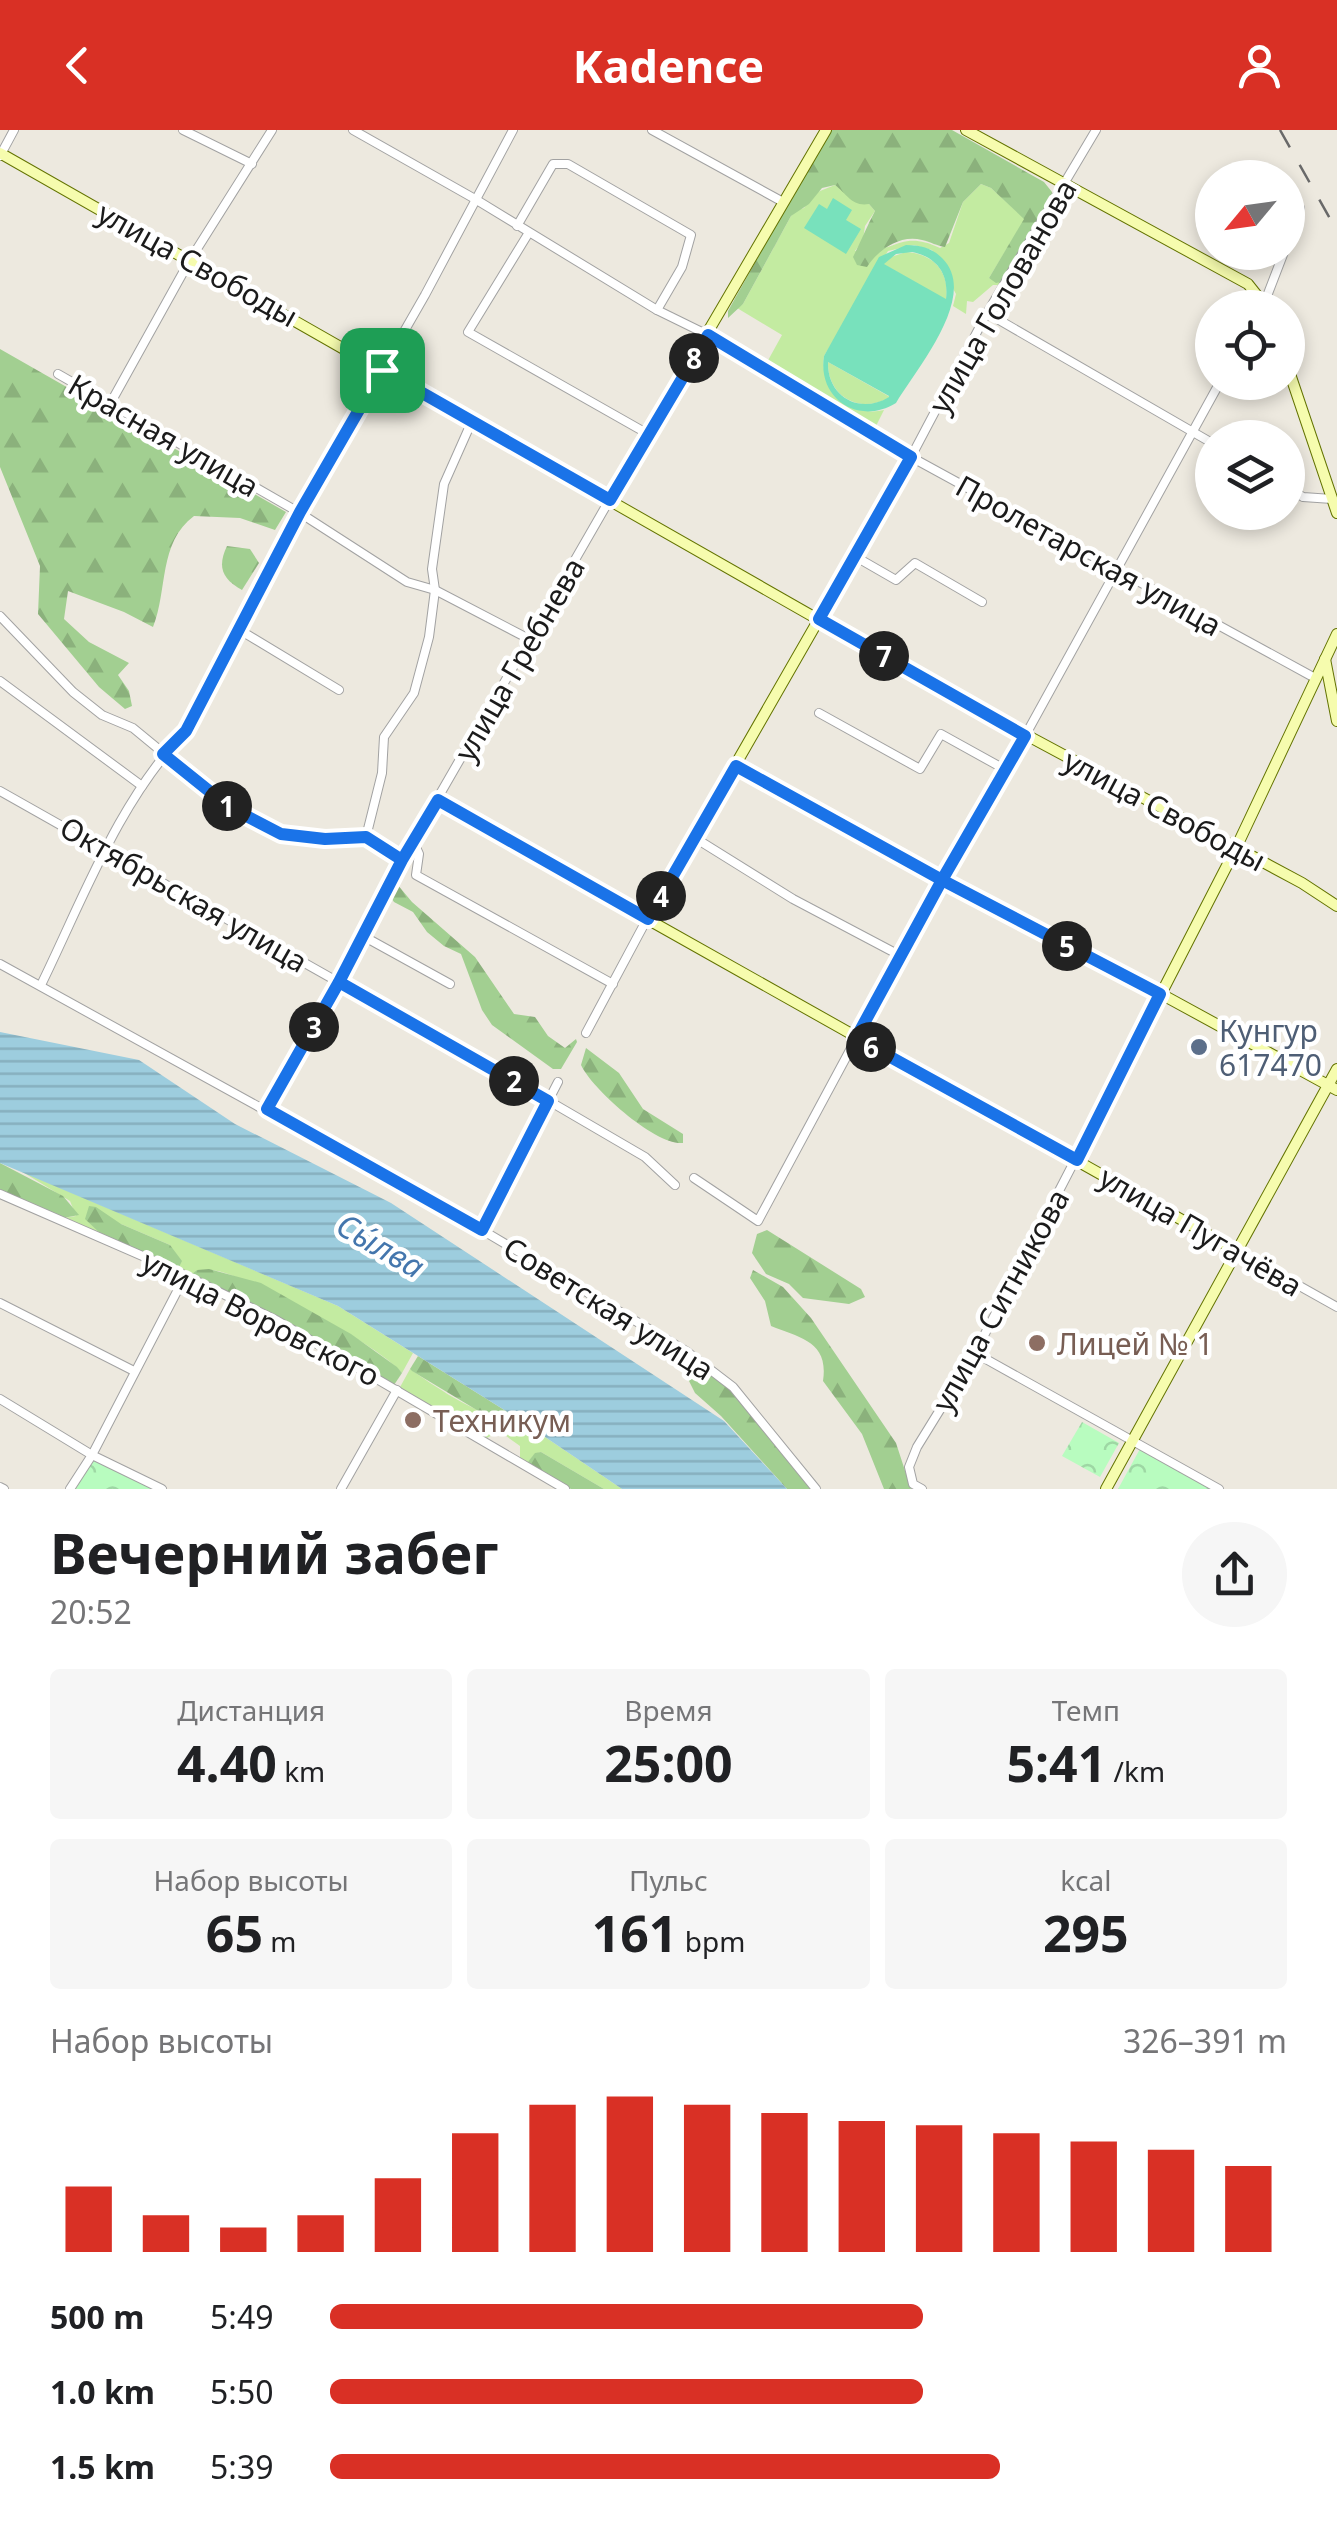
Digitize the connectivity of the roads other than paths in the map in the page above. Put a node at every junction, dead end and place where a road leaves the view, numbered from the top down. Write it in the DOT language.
graph roads {
  1 [pos="14,130"];
  2 [pos="183,130"];
  3 [pos="272,130"];
  4 [pos="352,130"];
  5 [pos="513,130"];
  6 [pos="652,130"];
  7 [pos="826,130"];
  8 [pos="966,130"];
  9 [pos="1096,130"];
  10 [pos="0,154"];
  11 [pos="252,164"];
  12 [pos="1065,186"];
  13 [pos="475,199"];
  14 [pos="783,202"];
  15 [pos="517,226"];
  16 [pos="528,234"];
  17 [pos="190,260"];
  18 [pos="1253,290"];
  19 [pos="657,310"];
  20 [pos="987,313"];
  21 [pos="708,335"];
  22 [pos="382,370"];
  23 [pos="58,374"];
  24 [pos="1210,400"];
  25 [pos="1299,400"];
  26 [pos="110,404"];
  27 [pos="472,421"];
  28 [pos="1192,431"];
  29 [pos="1195,433"];
  30 [pos="648,434"];
  31 [pos="911,457"];
  32 [pos="1305,497"];
  33 [pos="1332,499"];
  34 [pos="610,500"];
  35 [pos="300,512"];
  36 [pos="1337,513"];
  37 [pos="856,557"];
  38 [pos="1116,572"];
  39 [pos="435,590"];
  40 [pos="982,602"];
  41 [pos="819,619"];
  42 [pos="3,620"];
  43 [pos="238,629"];
  44 [pos="0,634"];
  45 [pos="1337,634"];
  46 [pos="530,640"];
  47 [pos="1324,658"];
  48 [pos="1314,678"];
  49 [pos="0,682"];
  50 [pos="338,690"];
  51 [pos="819,713"];
  52 [pos="1337,721"];
  53 [pos="1025,736"];
  54 [pos="163,754"];
  55 [pos="736,766"];
  56 [pos="1006,770"];
  57 [pos="142,786"];
  58 [pos="0,791"];
  59 [pos="438,800"];
  60 [pos="366,837"];
  61 [pos="695,838"];
  62 [pos="414,843"];
  63 [pos="1236,848"];
  64 [pos="108,849"];
  65 [pos="402,860"];
  66 [pos="942,880"];
  67 [pos="1337,906"];
  68 [pos="648,919"];
  69 [pos="363,936"];
  70 [pos="900,956"];
  71 [pos="0,964"];
  72 [pos="339,982"];
  73 [pos="450,984"];
  74 [pos="613,984"];
  75 [pos="41,985"];
  76 [pos="1160,994"];
  77 [pos="586,1033"];
  78 [pos="856,1038"];
  79 [pos="1337,1069"];
  80 [pos="558,1082"];
  81 [pos="1333,1088"];
  82 [pos="548,1101"];
  83 [pos="267,1109"];
  84 [pos="1077,1160"];
  85 [pos="694,1178"];
  86 [pos="675,1185"];
  87 [pos="0,1194"];
  88 [pos="482,1230"];
  89 [pos="1239,1252"];
  90 [pos="185,1276"];
  91 [pos="0,1303"];
  92 [pos="1337,1307"];
  93 [pos="975,1353"];
  94 [pos="134,1370"];
  95 [pos="397,1390"];
  96 [pos="0,1399"];
  97 [pos="1133,1441"];
  98 [pos="92,1454"];
  99 [pos="70,1489"];
  100 [pos="162,1489"];
  101 [pos="341,1489"];
  102 [pos="565,1489"];
  103 [pos="816,1489"];
  104 [pos="922,1489"];
  105 [pos="1106,1489"];
  106 [pos="1219,1489"];
  1 -- 10 [label="street"];
  2 -- 11 [label="street"];
  3 -- 11 [label="street"];
  4 -- 13 [label="street, Пролетарская улица"];
  5 -- 13 [label="street"];
  6 -- 14 [label="street"];
  7 -- 14 [label="street, улица Гребнева"];
  8 -- 12 [label="street"];
  9 -- 12 [label="street, улица Голованова"];
  10 -- 17 [label="street, улица Свободы"];
  11 -- 17 [label="street"];
  12 -- 18 [label="street"];
  12 -- 20 [label="street, улица Голованова"];
  13 -- 15 [label="street, Пролетарская улица"];
  13 -- 22 [label="street"];
  14 -- 21 [label="street, улица Гребнева"];
  15 -- 16 [label="street, Пролетарская улица"];
  15 -- 19 [label="street"];
  16 -- 19 [label="street, Пролетарская улица"];
  16 -- 30 [label="street"];
  17 -- 22 [label="street, улица Свободы"];
  17 -- 26 [label="street"];
  19 -- 21 [label="street, Пролетарская улица"];
  20 -- 28 [label="street"];
  20 -- 31 [label="street, улица Голованова"];
  21 -- 30 [label="street, улица Гребнева"];
  21 -- 31 [label="street, Пролетарская улица"];
  22 -- 27 [label="street, улица Свободы"];
  22 -- 35 [label="street"];
  23 -- 26 [label="street, Красная улица"];
  24 -- 28 [label="street"];
  25 -- 33 [label="street"];
  26 -- 35 [label="street, Красная улица"];
  27 -- 34 [label="street, улица Свободы"];
  27 -- 39 [label="street"];
  28 -- 29 [label="street"];
  28 -- 38 [label="street"];
  30 -- 34 [label="street, улица Гребнева"];
  31 -- 37 [label="street, улица Голованова"];
  31 -- 38 [label="street, Пролетарская улица"];
  32 -- 33 [label="street"];
  33 -- 36 [label="street"];
  34 -- 41 [label="street, улица Свободы"];
  34 -- 46 [label="street, улица Гребнева"];
  35 -- 39 [label="street, Красная улица"];
  35 -- 43 [label="street"];
  37 -- 40 [label="street"];
  37 -- 41 [label="street, улица Голованова"];
  38 -- 48 [label="street, Пролетарская улица"];
  38 -- 53 [label="street"];
  39 -- 46 [label="street, Красная улица"];
  39 -- 60 [label="street"];
  41 -- 53 [label="street, улица Свободы"];
  41 -- 55 [label="street, улица Голованова"];
  42 -- 44 [label="street"];
  42 -- 54 [label="street"];
  43 -- 50 [label="street"];
  43 -- 54 [label="street"];
  45 -- 47 [label="street, улица Ситникова"];
  46 -- 59 [label="street, улица Гребнева"];
  47 -- 48 [label="street, улица Ситникова"];
  47 -- 52 [label="street"];
  48 -- 63 [label="street, улица Ситникова"];
  49 -- 57 [label="street"];
  51 -- 56 [label="street"];
  53 -- 56 [label="street"];
  53 -- 63 [label="street, улица Свободы"];
  54 -- 57 [label="street"];
  54 -- 60 [label="street"];
  55 -- 61 [label="street, улица Голованова"];
  55 -- 66 [label="street"];
  56 -- 66 [label="street"];
  57 -- 64 [label="street"];
  58 -- 64 [label="street, Октябрьская улица"];
  59 -- 62 [label="street, улица Гребнева"];
  59 -- 68 [label="street, улица Пугачёва"];
  60 -- 65 [label="street"];
  61 -- 68 [label="street, улица Голованова"];
  61 -- 70 [label="street"];
  62 -- 65 [label="street, улица Гребнева"];
  62 -- 74 [label="street"];
  63 -- 67 [label="street, улица Свободы"];
  63 -- 76 [label="street, улица Ситникова"];
  64 -- 72 [label="street, Октябрьская улица"];
  64 -- 75 [label="street"];
  65 -- 69 [label="street, улица Гребнева"];
  66 -- 70 [label="street"];
  66 -- 76 [label="street"];
  68 -- 74 [label="street, улица Голованова"];
  68 -- 78 [label="street, улица Пугачёва"];
  69 -- 72 [label="street, улица Гребнева"];
  69 -- 73 [label="street"];
  70 -- 78 [label="street"];
  71 -- 75 [label="street, Советская улица"];
  72 -- 82 [label="street, Октябрьская улица"];
  72 -- 83 [label="street, улица Гребнева"];
  74 -- 77 [label="street, улица Голованова"];
  75 -- 83 [label="street, Советская улица"];
  76 -- 81 [label="street"];
  76 -- 84 [label="street, улица Ситникова"];
  78 -- 84 [label="street, улица Пугачёва"];
  78 -- 85 [label="street"];
  79 -- 81 [label="street"];
  80 -- 82 [label="street"];
  81 -- 89 [label="street"];
  82 -- 86 [label="street, Октябрьская улица"];
  82 -- 88 [label="street"];
  83 -- 88 [label="street, Советская улица"];
  84 -- 89 [label="street, улица Пугачёва"];
  84 -- 93 [label="street, улица Ситникова"];
  87 -- 90 [label="street, улица Воровского"];
  88 -- 103 [label="street, Советская улица"];
  89 -- 92 [label="street, улица Пугачёва"];
  89 -- 97 [label="street"];
  90 -- 94 [label="street"];
  90 -- 95 [label="street, улица Воровского"];
  91 -- 94 [label="street"];
  93 -- 97 [label="street"];
  93 -- 104 [label="street, улица Ситникова"];
  94 -- 98 [label="street"];
  95 -- 101 [label="street"];
  95 -- 102 [label="street, улица Воровского"];
  96 -- 98 [label="street"];
  97 -- 105 [label="street"];
  97 -- 106 [label="street"];
  98 -- 99 [label="street"];
  98 -- 100 [label="street"];
}
